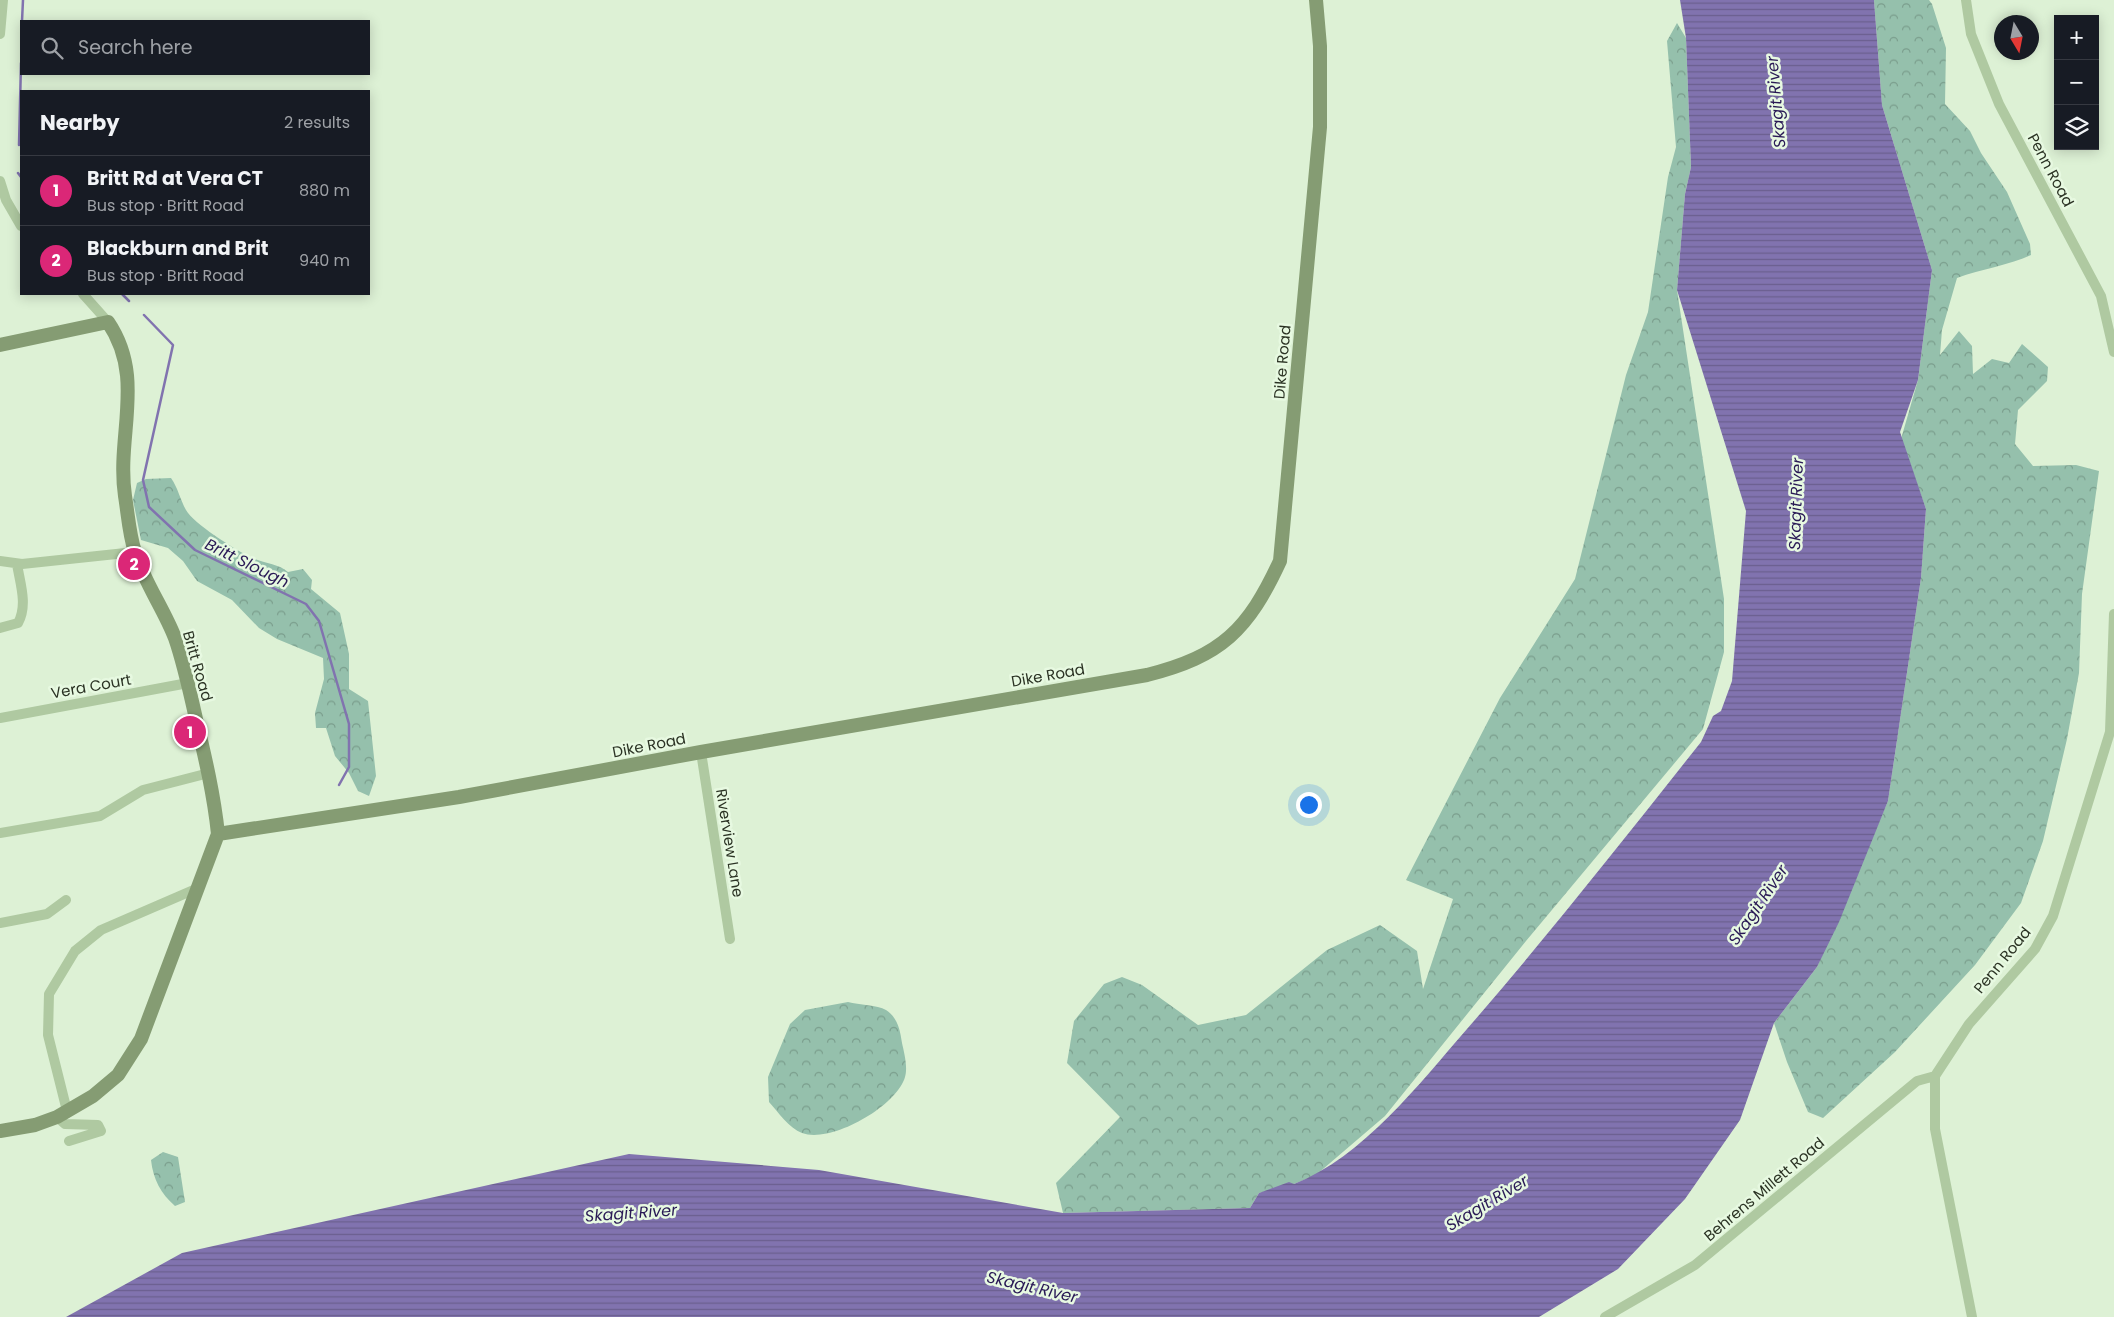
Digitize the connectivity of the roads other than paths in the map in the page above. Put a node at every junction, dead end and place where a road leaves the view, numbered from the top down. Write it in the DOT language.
graph roads {
  1 [pos="3,0"];
  2 [pos="1316,0"];
  3 [pos="1966,0"];
  4 [pos="0,34"];
  5 [pos="0,181"];
  6 [pos="20,224"];
  7 [pos="85,295"];
  8 [pos="108,322"];
  9 [pos="0,345"];
  10 [pos="2114,352"];
  11 [pos="135,552"];
  12 [pos="0,561"];
  13 [pos="17,564"];
  14 [pos="2114,614"];
  15 [pos="0,628"];
  16 [pos="188,683"];
  17 [pos="0,718"];
  18 [pos="701,752"];
  19 [pos="209,773"];
  20 [pos="0,833"];
  21 [pos="218,834"];
  22 [pos="198,888"];
  23 [pos="66,900"];
  24 [pos="0,923"];
  25 [pos="730,939"];
  26 [pos="1935,1076"];
  27 [pos="62,1114"];
  28 [pos="0,1131"];
  29 [pos="69,1141"];
  30 [pos="1605,1317"];
  31 [pos="1972,1317"];
  1 -- 4 [label="street"];
  2 -- 18 [label="street, Dike Road"];
  3 -- 10 [label="street, Penn Road"];
  5 -- 6 [label="street"];
  7 -- 8 [label="street, Britt Road"];
  8 -- 9 [label="street"];
  8 -- 11 [label="street, Britt Road"];
  11 -- 13 [label="street"];
  11 -- 16 [label="street, Britt Road"];
  12 -- 13 [label="street"];
  13 -- 15 [label="street"];
  14 -- 26 [label="street, Penn Road"];
  16 -- 17 [label="street, Vera Court"];
  16 -- 19 [label="street, Britt Road"];
  18 -- 21 [label="street, Dike Road"];
  18 -- 25 [label="street, Riverview Lane"];
  19 -- 20 [label="street"];
  19 -- 21 [label="street, Britt Road"];
  21 -- 22 [label="street, Britt Road"];
  22 -- 27 [label="street, Britt Road"];
  22 -- 27 [label="street"];
  23 -- 24 [label="street"];
  26 -- 30 [label="street, Behrens Millett Road"];
  26 -- 31 [label="street"];
  27 -- 28 [label="street, Britt Road"];
  27 -- 29 [label="street"];
}
